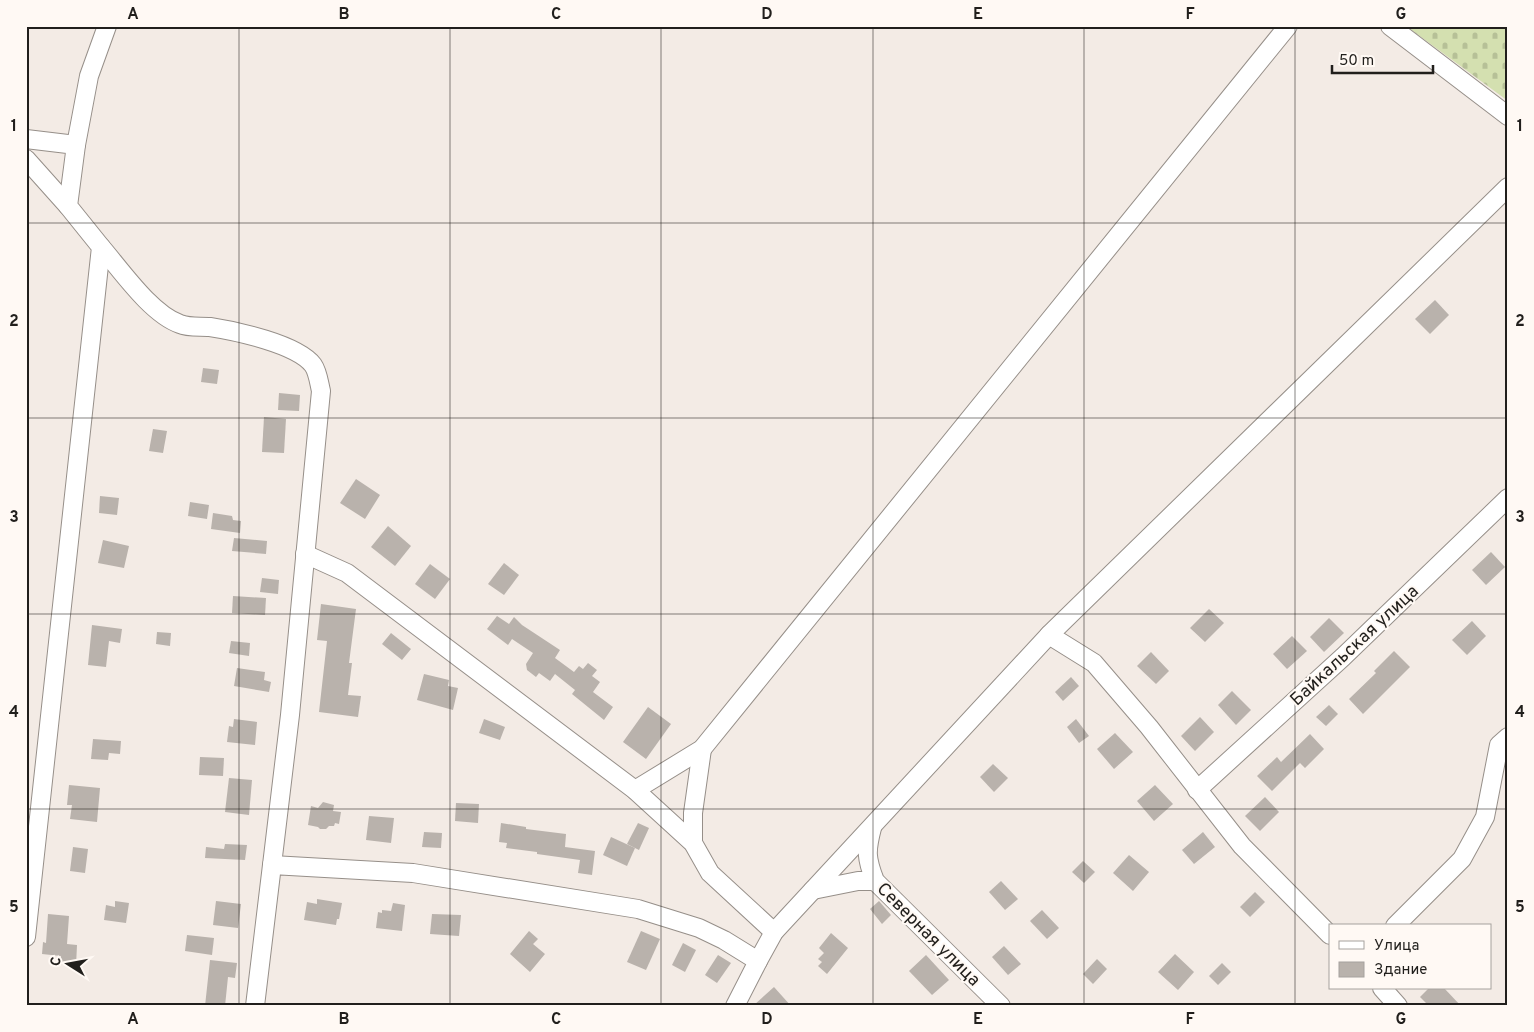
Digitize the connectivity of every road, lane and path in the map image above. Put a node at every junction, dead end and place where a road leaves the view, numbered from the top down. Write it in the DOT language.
graph roads {
  1 [pos="107,26"];
  2 [pos="1288,26"];
  3 [pos="1390,26"];
  4 [pos="1508,116"];
  5 [pos="26,140"];
  6 [pos="76,144"];
  7 [pos="26,159"];
  8 [pos="1508,187"];
  9 [pos="68,206"];
  10 [pos="101,247"];
  11 [pos="1508,498"];
  12 [pos="306,554"];
  13 [pos="1049,635"];
  14 [pos="1503,741"];
  15 [pos="702,749"];
  16 [pos="635,790"];
  17 [pos="1197,790"];
  18 [pos="873,826"];
  19 [pos="693,843"];
  20 [pos="272,865"];
  21 [pos="875,881"];
  22 [pos="813,890"];
  23 [pos="1397,924"];
  24 [pos="774,932"];
  25 [pos="1329,934"];
  26 [pos="26,937"];
  27 [pos="758,961"];
  28 [pos="1384,990"];
  29 [pos="255,1006"];
  30 [pos="735,1006"];
  31 [pos="1001,1006"];
  32 [pos="1398,1006"];
  1 -- 6 [label="street"];
  2 -- 15 [label="street"];
  3 -- 4 [label="street"];
  5 -- 6 [label="street"];
  6 -- 9 [label="street"];
  7 -- 9 [label="street"];
  8 -- 13 [label="street"];
  9 -- 10 [label="street"];
  10 -- 12 [label="street"];
  10 -- 26 [label="street"];
  11 -- 17 [label="street, Байкальская улица"];
  12 -- 16 [label="street"];
  12 -- 20 [label="street"];
  13 -- 17 [label="street"];
  13 -- 18 [label="street"];
  14 -- 23 [label="street"];
  15 -- 16 [label="street"];
  15 -- 19 [label="street"];
  16 -- 19 [label="street"];
  17 -- 25 [label="street"];
  18 -- 21 [label="street, Северная улица"];
  18 -- 22 [label="street"];
  19 -- 24 [label="street"];
  20 -- 27 [label="street"];
  20 -- 29 [label="street"];
  21 -- 22 [label="street"];
  21 -- 31 [label="street, Северная улица"];
  22 -- 24 [label="street"];
  24 -- 27 [label="street"];
  27 -- 30 [label="street"];
  28 -- 32 [label="street"];
}
